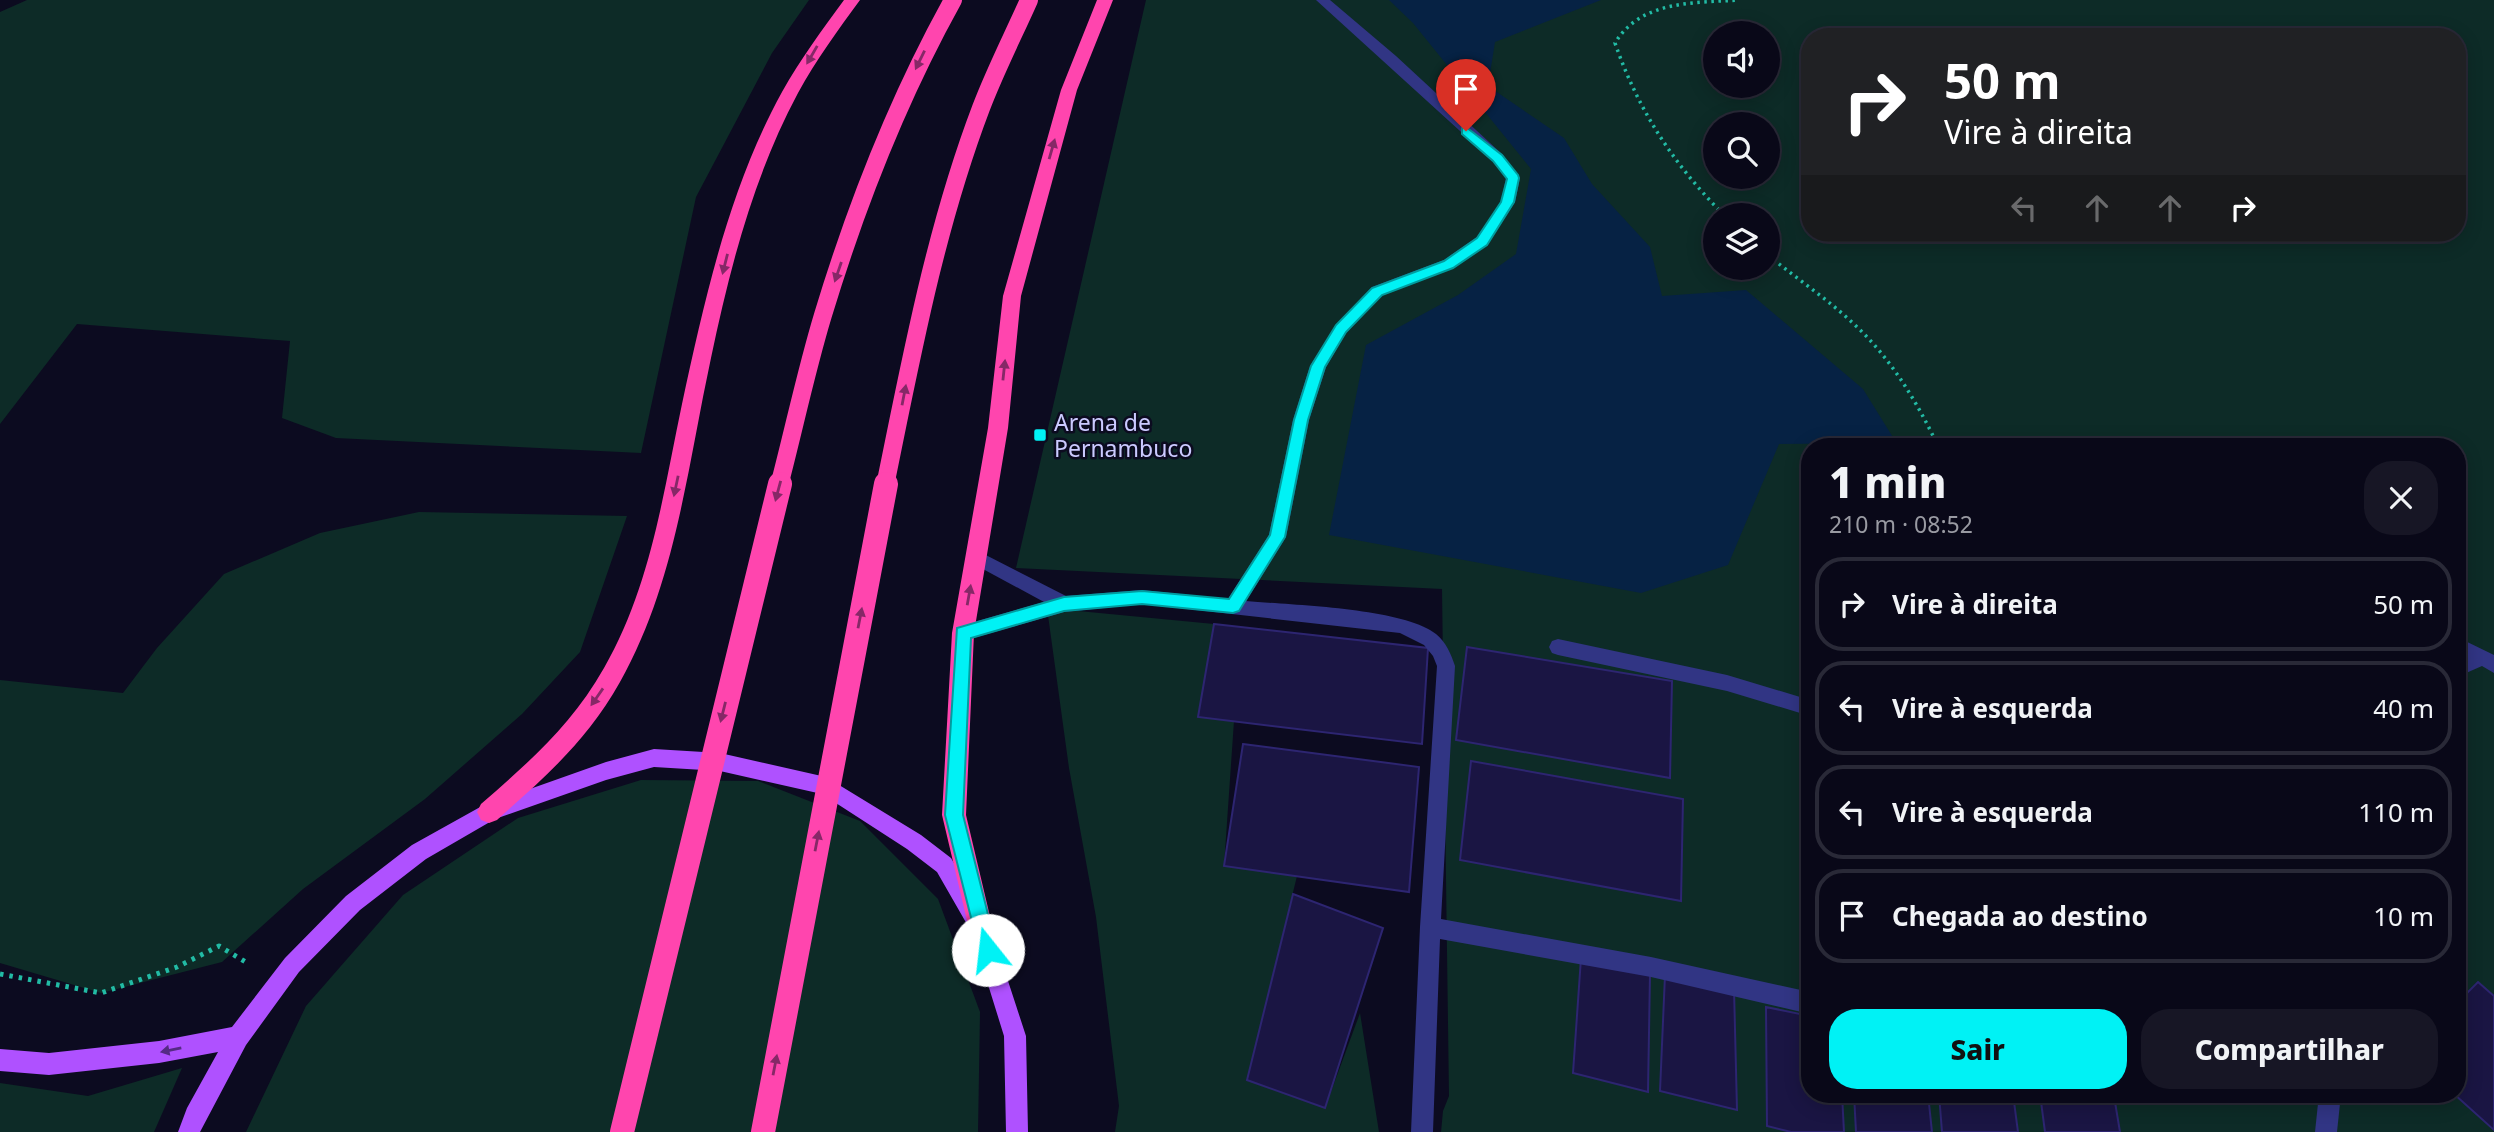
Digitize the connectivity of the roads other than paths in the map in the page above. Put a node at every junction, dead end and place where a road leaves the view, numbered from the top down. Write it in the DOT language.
graph roads {
  1 [pos="852,0"];
  2 [pos="953,0"];
  3 [pos="1029,0"];
  4 [pos="1105,0"];
  5 [pos="1322,0"];
  6 [pos="976,557"];
  7 [pos="1064,604"];
  8 [pos="1233,606"];
  9 [pos="963,633"];
  10 [pos="1558,647"];
  11 [pos="2466,650"];
  12 [pos="2488,661"];
  13 [pos="2466,666"];
  14 [pos="1801,700"];
  15 [pos="489,812"];
  16 [pos="1430,927"];
  17 [pos="981,929"];
  18 [pos="1801,1001"];
  19 [pos="239,1037"];
  20 [pos="0,1060"];
  21 [pos="2329,1103"];
  22 [pos="189,1132"];
  23 [pos="622,1132"];
  24 [pos="763,1132"];
  25 [pos="1017,1132"];
  26 [pos="1422,1132"];
  27 [pos="2326,1132"];
  1 -- 15 [label="highway, one-way"];
  2 -- 23 [label="highway, one-way, bridge"];
  24 -- 3 [label="highway, one-way, bridge"];
  6 -- 4 [label="highway, one-way"];
  5 -- 8 [label="lane"];
  6 -- 7 [label="lane"];
  9 -- 6 [label="highway, one-way"];
  7 -- 8 [label="lane"];
  7 -- 9 [label="lane"];
  8 -- 16 [label="lane"];
  9 -- 17 [label="highway"];
  10 -- 14 [label="lane"];
  11 -- 12 [label="lane"];
  12 -- 13 [label="lane"];
  15 -- 17 [label="main road"];
  15 -- 19 [label="main road"];
  16 -- 18 [label="lane"];
  16 -- 26 [label="lane"];
  17 -- 25 [label="main road"];
  19 -- 20 [label="main road, one-way"];
  19 -- 22 [label="main road"];
  21 -- 27 [label="lane"];
}
